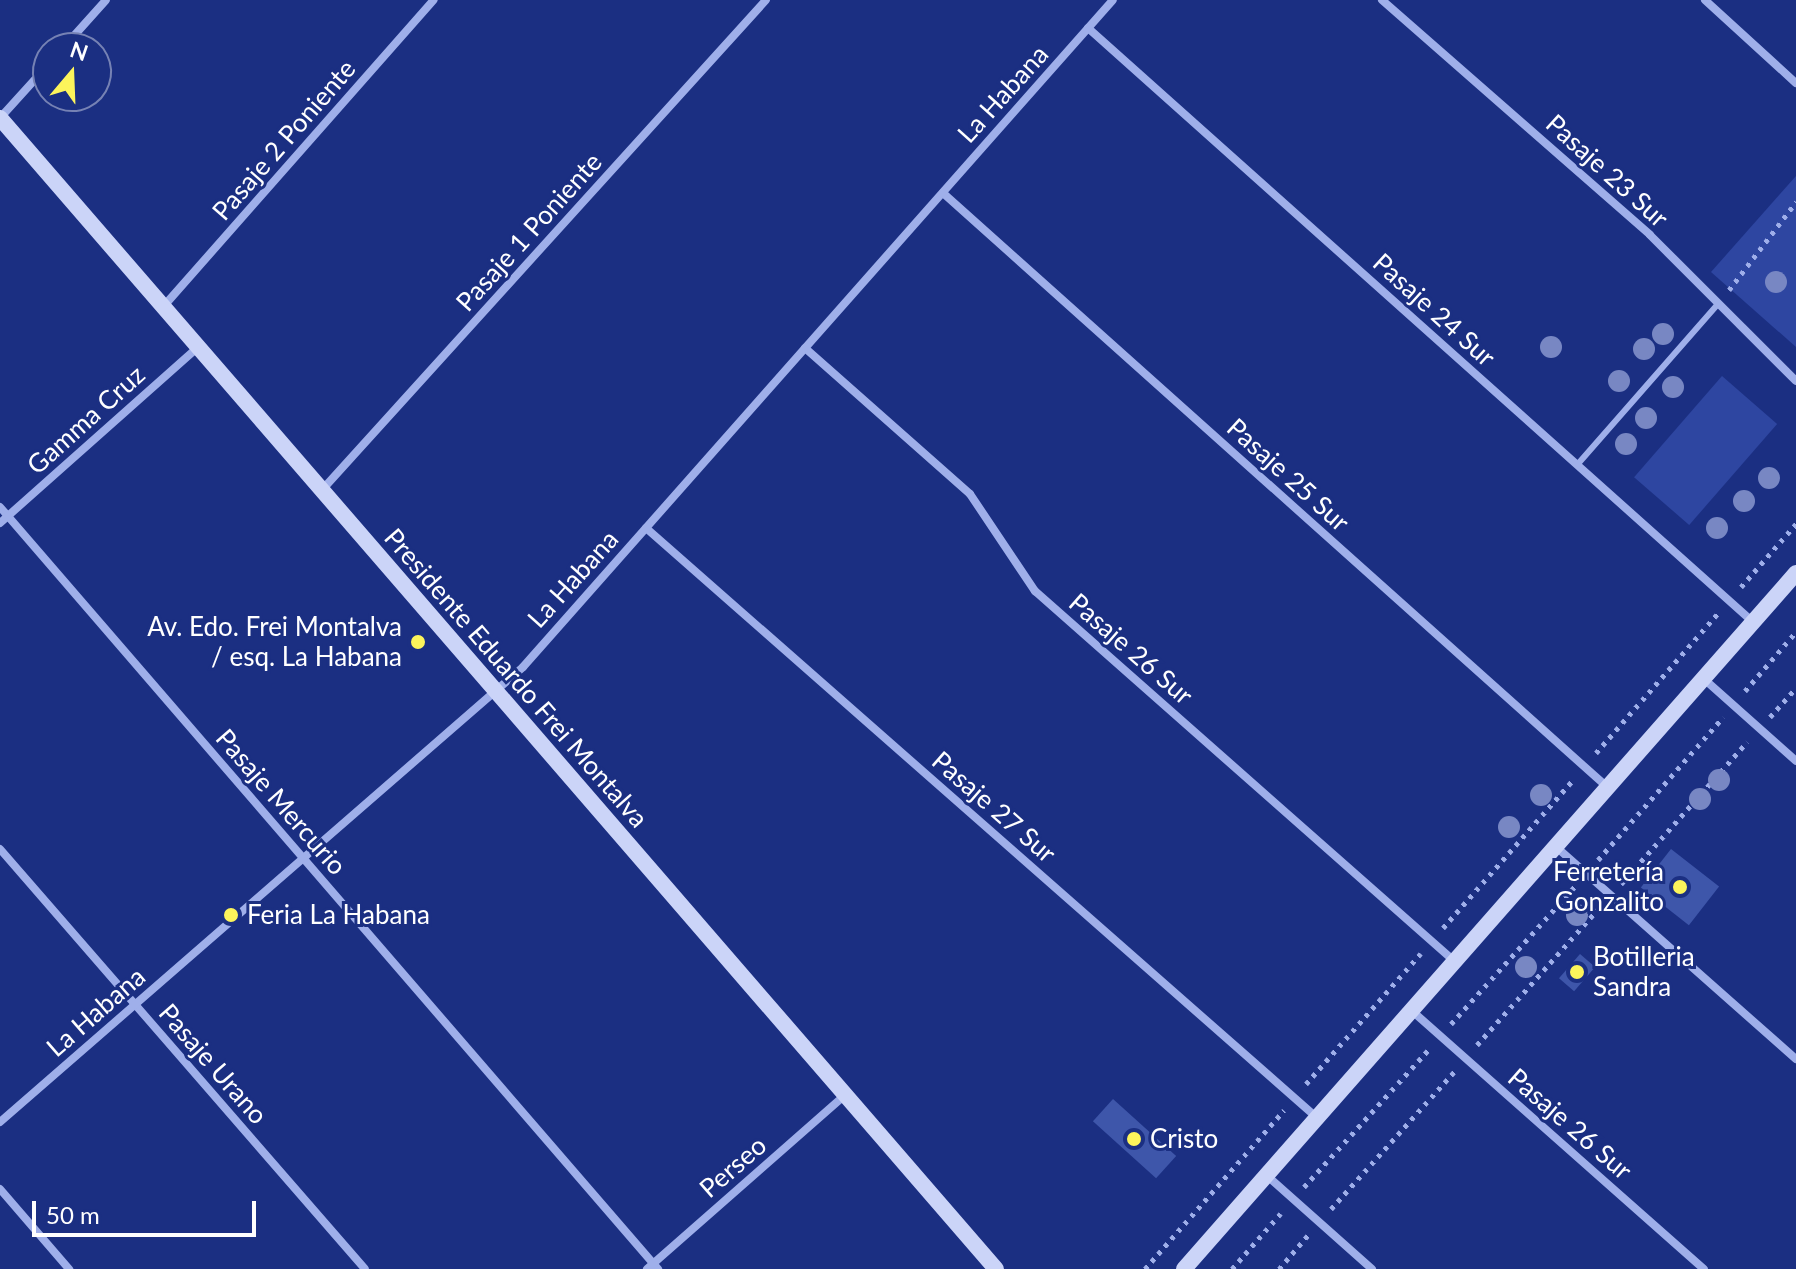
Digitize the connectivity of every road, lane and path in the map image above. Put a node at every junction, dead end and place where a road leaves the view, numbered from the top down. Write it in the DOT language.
graph roads {
  1 [pos="106,0"];
  2 [pos="434,0"];
  3 [pos="766,0"];
  4 [pos="1113,0"];
  5 [pos="1382,0"];
  6 [pos="1705,0"];
  7 [pos="1088,28"];
  8 [pos="77,32"];
  9 [pos="32,83"];
  10 [pos="1796,83"];
  11 [pos="0,118"];
  12 [pos="943,193"];
  13 [pos="1796,202"];
  14 [pos="1718,304"];
  15 [pos="163,307"];
  16 [pos="198,347"];
  17 [pos="805,348"];
  18 [pos="1796,381"];
  19 [pos="1577,465"];
  20 [pos="322,490"];
  21 [pos="0,507"];
  22 [pos="8,516"];
  23 [pos="0,523"];
  24 [pos="1796,524"];
  25 [pos="646,528"];
  26 [pos="1796,573"];
  27 [pos="1729,601"];
  28 [pos="1753,622"];
  29 [pos="1796,632"];
  30 [pos="1703,678"];
  31 [pos="1796,688"];
  32 [pos="496,692"];
  33 [pos="1733,705"];
  34 [pos="1759,729"];
  35 [pos="1796,761"];
  36 [pos="1584,767"];
  37 [pos="1606,786"];
  38 [pos="1554,845"];
  39 [pos="0,849"];
  40 [pos="303,858"];
  41 [pos="1586,874"];
  42 [pos="1611,895"];
  43 [pos="1432,941"];
  44 [pos="1453,960"];
  45 [pos="135,1004"];
  46 [pos="1410,1008"];
  47 [pos="1441,1036"];
  48 [pos="1466,1058"];
  49 [pos="1796,1059"];
  50 [pos="845,1095"];
  51 [pos="1295,1098"];
  52 [pos="1315,1116"];
  53 [pos="0,1122"];
  54 [pos="1264,1172"];
  55 [pos="0,1189"];
  56 [pos="1294,1199"];
  57 [pos="1320,1222"];
  58 [pos="653,1267"];
  59 [pos="69,1269"];
  60 [pos="365,1269"];
  61 [pos="996,1269"];
  62 [pos="1145,1269"];
  63 [pos="1184,1269"];
  64 [pos="1232,1269"];
  65 [pos="1279,1269"];
  66 [pos="1372,1269"];
  67 [pos="1704,1269"];
  1 -- 8 [label="street"];
  2 -- 15 [label="street, Pasaje 2 Poniente"];
  3 -- 20 [label="street, Pasaje 1 Poniente"];
  4 -- 7 [label="street, La Habana"];
  5 -- 14 [label="street, Pasaje 23 Sur"];
  6 -- 10 [label="street"];
  7 -- 12 [label="street, La Habana"];
  7 -- 19 [label="street, Pasaje 24 Sur"];
  9 -- 11 [label="street"];
  11 -- 15 [label="street, Presidente Eduardo Frei Montalva"];
  12 -- 17 [label="street, La Habana"];
  12 -- 36 [label="street, Pasaje 25 Sur"];
  13 -- 14 [label="path"];
  14 -- 18 [label="street, Pasaje 23 Sur"];
  14 -- 19 [label="lane"];
  15 -- 16 [label="street, Presidente Eduardo Frei Montalva"];
  16 -- 20 [label="street, Presidente Eduardo Frei Montalva"];
  16 -- 22 [label="street, Gamma Cruz"];
  17 -- 25 [label="street, La Habana"];
  17 -- 43 [label="street, Pasaje 26 Sur"];
  19 -- 27 [label="street, Pasaje 24 Sur"];
  20 -- 32 [label="street, Presidente Eduardo Frei Montalva"];
  21 -- 22 [label="street, Pasaje Mercurio"];
  22 -- 23 [label="street, Gamma Cruz"];
  22 -- 40 [label="street, Pasaje Mercurio"];
  24 -- 27 [label="path"];
  25 -- 32 [label="street, La Habana"];
  25 -- 51 [label="street, Pasaje 27 Sur"];
  26 -- 28 [label="street"];
  27 -- 28 [label="street, Pasaje 24 Sur"];
  27 -- 36 [label="path"];
  28 -- 30 [label="street"];
  29 -- 33 [label="path"];
  30 -- 33 [label="street"];
  30 -- 37 [label="street"];
  31 -- 34 [label="path"];
  32 -- 40 [label="street, La Habana"];
  32 -- 50 [label="street, Presidente Eduardo Frei Montalva"];
  33 -- 34 [label="street"];
  33 -- 41 [label="path"];
  34 -- 35 [label="street"];
  34 -- 42 [label="path"];
  36 -- 37 [label="street, Pasaje 25 Sur"];
  36 -- 43 [label="path"];
  37 -- 38 [label="street"];
  38 -- 41 [label="street"];
  38 -- 44 [label="street"];
  39 -- 45 [label="street, Pasaje Urano"];
  40 -- 45 [label="street, La Habana"];
  40 -- 58 [label="street, Pasaje Mercurio"];
  41 -- 42 [label="street"];
  41 -- 47 [label="path"];
  42 -- 48 [label="path"];
  42 -- 49 [label="street"];
  43 -- 44 [label="street, Pasaje 26 Sur"];
  43 -- 51 [label="path"];
  44 -- 46 [label="street"];
  45 -- 53 [label="street, La Habana"];
  45 -- 60 [label="street, Pasaje Urano"];
  46 -- 47 [label="street, Pasaje 26 Sur"];
  46 -- 52 [label="street"];
  47 -- 48 [label="street, Pasaje 26 Sur"];
  47 -- 56 [label="path"];
  48 -- 57 [label="path"];
  48 -- 67 [label="street, Pasaje 26 Sur"];
  50 -- 58 [label="street, Perseo"];
  50 -- 61 [label="street, Presidente Eduardo Frei Montalva"];
  51 -- 52 [label="street, Pasaje 27 Sur"];
  51 -- 62 [label="path"];
  52 -- 54 [label="street"];
  54 -- 56 [label="street"];
  54 -- 63 [label="street"];
  55 -- 59 [label="street"];
  56 -- 57 [label="street"];
  56 -- 64 [label="path"];
  57 -- 65 [label="path"];
  57 -- 66 [label="street"];
}
